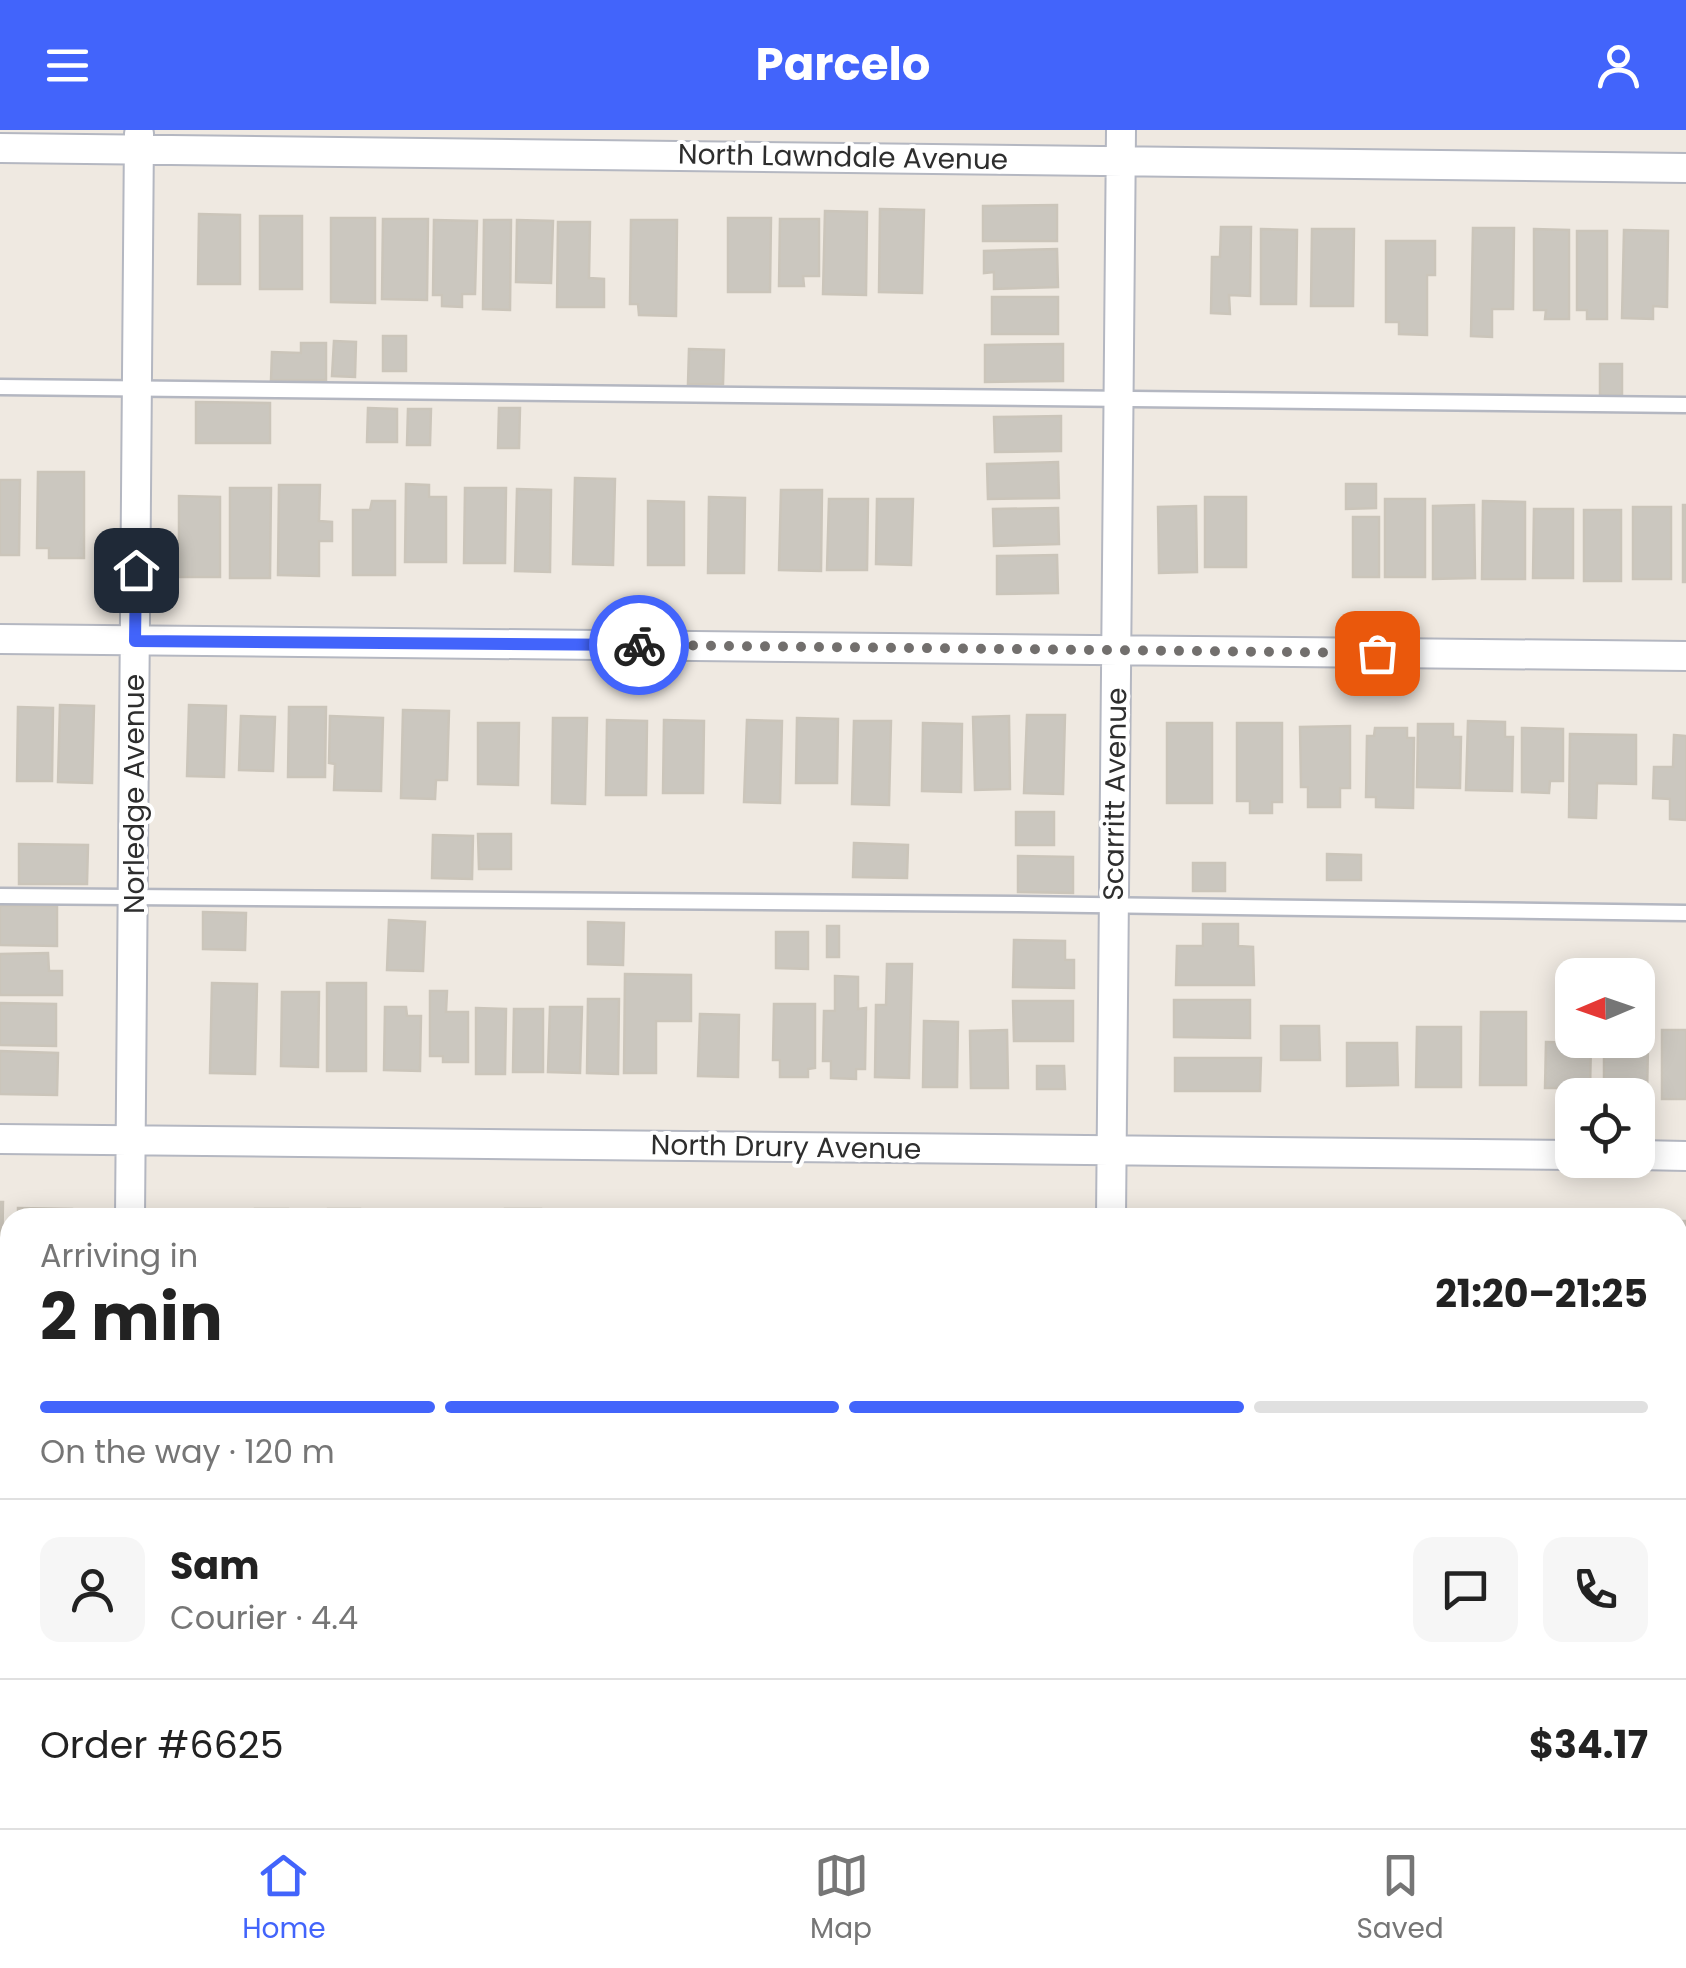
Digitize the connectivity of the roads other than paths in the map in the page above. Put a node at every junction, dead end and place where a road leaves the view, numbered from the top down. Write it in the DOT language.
graph roads {
  1 [pos="1121,130"];
  2 [pos="139,140"];
  3 [pos="0,148"];
  4 [pos="1120,160"];
  5 [pos="1686,168"];
  6 [pos="0,387"];
  7 [pos="138,388"];
  8 [pos="1118,398"];
  9 [pos="1686,405"];
  10 [pos="0,639"];
  11 [pos="135,641"];
  12 [pos="1116,650"];
  13 [pos="1686,656"];
  14 [pos="0,896"];
  15 [pos="134,897"];
  16 [pos="1114,906"];
  17 [pos="1686,912"];
  18 [pos="0,1139"];
  19 [pos="131,1140"];
  20 [pos="1112,1150"];
  21 [pos="1555,1155"];
  22 [pos="1655,1156"];
  23 [pos="1686,1156"];
  24 [pos="130,1208"];
  25 [pos="1112,1208"];
  1 -- 4 [label="street, Scarritt Avenue"];
  2 -- 3 [label="street, North Lawndale Avenue"];
  2 -- 4 [label="street, North Lawndale Avenue"];
  2 -- 7 [label="street, Norledge Avenue"];
  4 -- 5 [label="street, North Lawndale Avenue"];
  4 -- 8 [label="street, Scarritt Avenue"];
  6 -- 7 [label="lane"];
  7 -- 8 [label="lane"];
  7 -- 11 [label="street, Norledge Avenue"];
  8 -- 9 [label="lane"];
  8 -- 12 [label="street, Scarritt Avenue"];
  10 -- 11 [label="street"];
  11 -- 12 [label="street"];
  11 -- 15 [label="street, Norledge Avenue"];
  12 -- 13 [label="street"];
  12 -- 16 [label="street, Scarritt Avenue"];
  14 -- 15 [label="lane"];
  15 -- 16 [label="lane"];
  15 -- 19 [label="street, Norledge Avenue"];
  16 -- 17 [label="lane"];
  16 -- 20 [label="street, Scarritt Avenue"];
  18 -- 19 [label="street, North Drury Avenue"];
  19 -- 20 [label="street, North Drury Avenue"];
  19 -- 24 [label="street, Norledge Avenue"];
  20 -- 21 [label="street, North Drury Avenue"];
  20 -- 25 [label="street, Scarritt Avenue"];
  22 -- 23 [label="street"];
}
